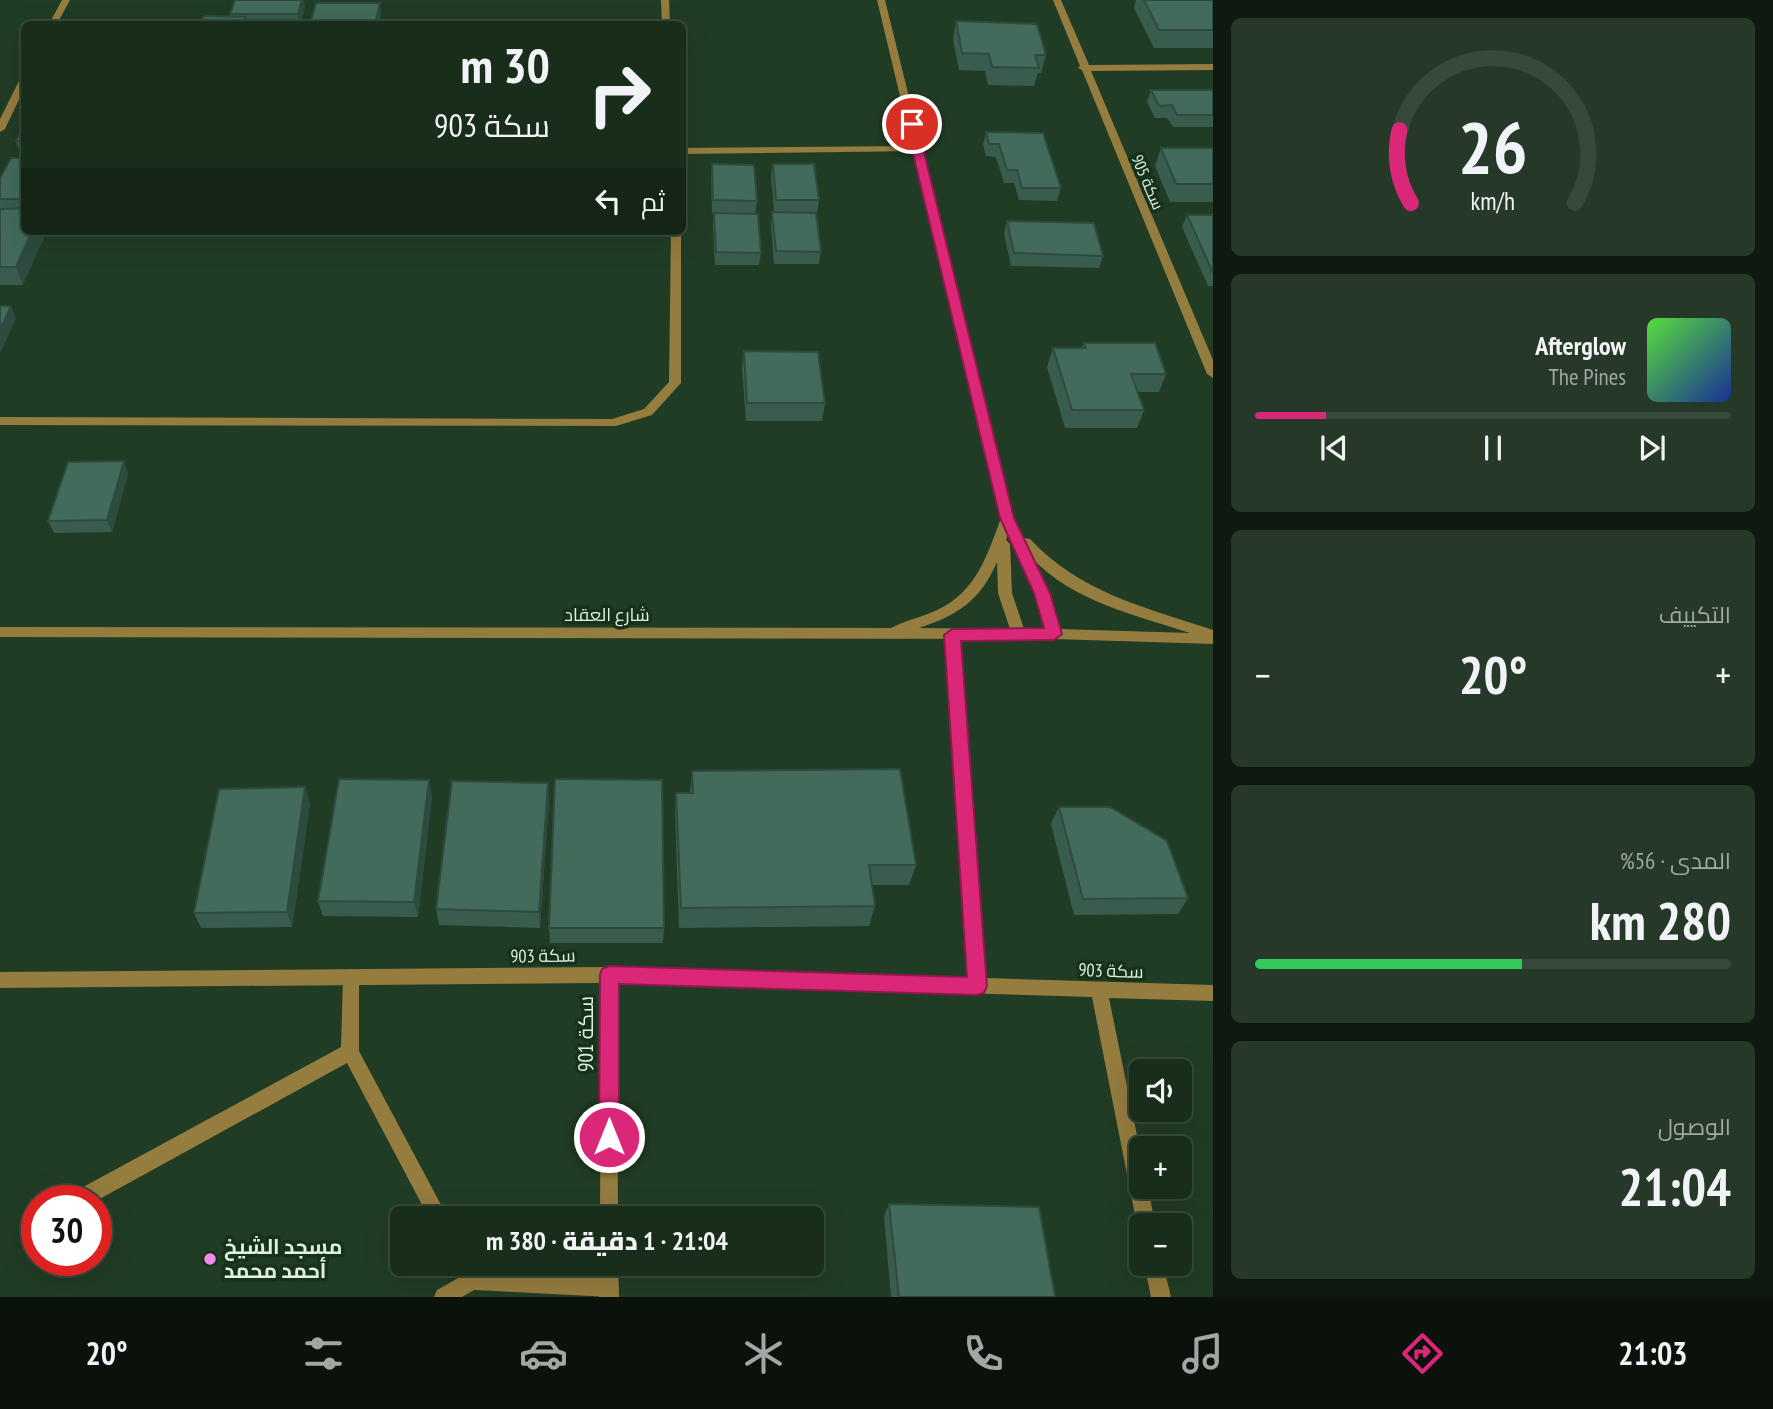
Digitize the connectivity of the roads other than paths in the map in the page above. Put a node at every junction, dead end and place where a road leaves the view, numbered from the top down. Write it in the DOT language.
graph roads {
  1 [pos="66,0"];
  2 [pos="664,0"];
  3 [pos="881,0"];
  4 [pos="1057,0"];
  5 [pos="55,21"];
  6 [pos="666,21"];
  7 [pos="1213,67"];
  8 [pos="1083,68"];
  9 [pos="21,87"];
  10 [pos="0,128"];
  11 [pos="918,149"];
  12 [pos="686,151"];
  13 [pos="676,235"];
  14 [pos="1213,374"];
  15 [pos="0,421"];
  16 [pos="1007,518"];
  17 [pos="0,632"];
  18 [pos="1019,634"];
  19 [pos="1054,634"];
  20 [pos="884,635"];
  21 [pos="952,635"];
  22 [pos="1213,637"];
  23 [pos="609,975"];
  24 [pos="351,977"];
  25 [pos="0,981"];
  26 [pos="977,986"];
  27 [pos="1099,990"];
  28 [pos="1213,993"];
  29 [pos="350,1052"];
  30 [pos="106,1185"];
  31 [pos="433,1206"];
  32 [pos="609,1206"];
  33 [pos="1144,1213"];
  34 [pos="464,1276"];
  35 [pos="496,1276"];
  36 [pos="1157,1276"];
  37 [pos="608,1292"];
  38 [pos="444,1297"];
  39 [pos="1161,1297"];
  1 -- 5 [label="street"];
  2 -- 6 [label="street"];
  3 -- 11 [label="street"];
  4 -- 8 [label="street, سكة 905"];
  7 -- 8 [label="street"];
  8 -- 14 [label="street, سكة 905"];
  9 -- 10 [label="street"];
  11 -- 12 [label="street"];
  11 -- 16 [label="street"];
  13 -- 15 [label="street"];
  16 -- 18 [label="street"];
  16 -- 19 [label="street"];
  16 -- 20 [label="street"];
  16 -- 22 [label="street"];
  17 -- 20 [label="street, شارع العقاد"];
  18 -- 19 [label="street, شارع العقاد"];
  18 -- 21 [label="street, شارع العقاد"];
  19 -- 22 [label="street, شارع العقاد"];
  20 -- 21 [label="street, شارع العقاد"];
  21 -- 26 [label="street"];
  23 -- 24 [label="street, سكة 903"];
  23 -- 26 [label="street, سكة 903"];
  23 -- 32 [label="street, سكة 901"];
  24 -- 25 [label="street, سكة 903"];
  24 -- 29 [label="street"];
  26 -- 27 [label="street, سكة 903"];
  27 -- 28 [label="street, سكة 903"];
  27 -- 33 [label="street"];
  29 -- 30 [label="street"];
  29 -- 31 [label="street"];
  34 -- 38 [label="street"];
  35 -- 37 [label="street"];
  36 -- 39 [label="street"];
}
